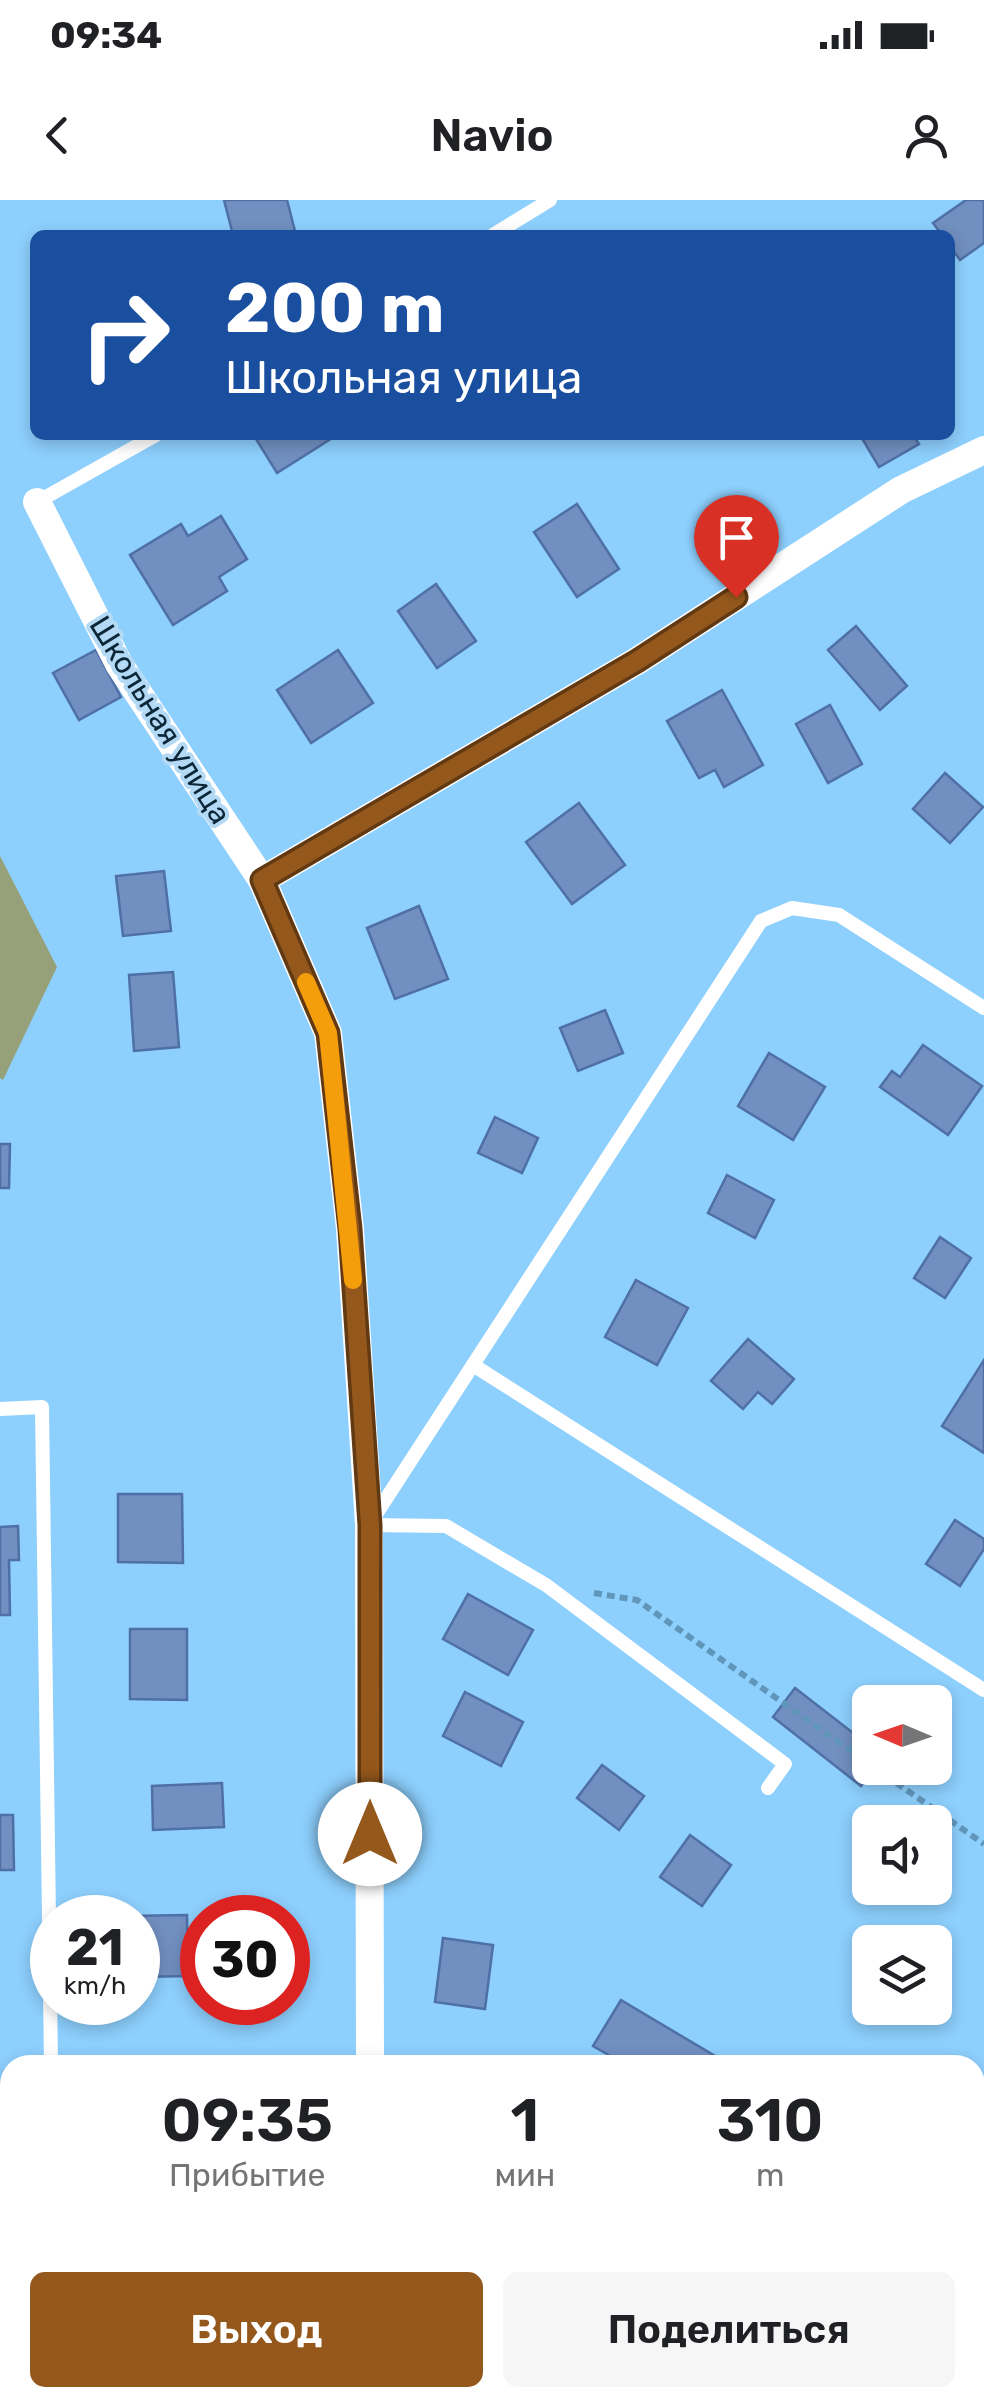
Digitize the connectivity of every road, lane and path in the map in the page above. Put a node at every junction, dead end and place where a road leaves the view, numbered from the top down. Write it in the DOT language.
graph roads {
  1 [pos="550,200"];
  2 [pos="501,230"];
  3 [pos="147,440"];
  4 [pos="984,450"];
  5 [pos="37,502"];
  6 [pos="262,880"];
  7 [pos="984,1008"];
  8 [pos="473,1365"];
  9 [pos="0,1409"];
  10 [pos="370,1525"];
  11 [pos="546,1585"];
  12 [pos="984,1690"];
  13 [pos="852,1752"];
  14 [pos="899,1785"];
  15 [pos="768,1788"];
  16 [pos="984,1844"];
  17 [pos="51,2055"];
  18 [pos="370,2055"];
  1 -- 2 [label="lane"];
  3 -- 5 [label="lane"];
  4 -- 6 [label="street"];
  5 -- 6 [label="street, Школьная улица"];
  6 -- 10 [label="street, Школьная улица"];
  7 -- 8 [label="lane"];
  8 -- 10 [label="lane"];
  8 -- 12 [label="lane"];
  9 -- 17 [label="lane"];
  10 -- 11 [label="lane"];
  10 -- 18 [label="street, Школьная улица"];
  11 -- 13 [label="path"];
  11 -- 15 [label="lane"];
  14 -- 16 [label="path"];
}
